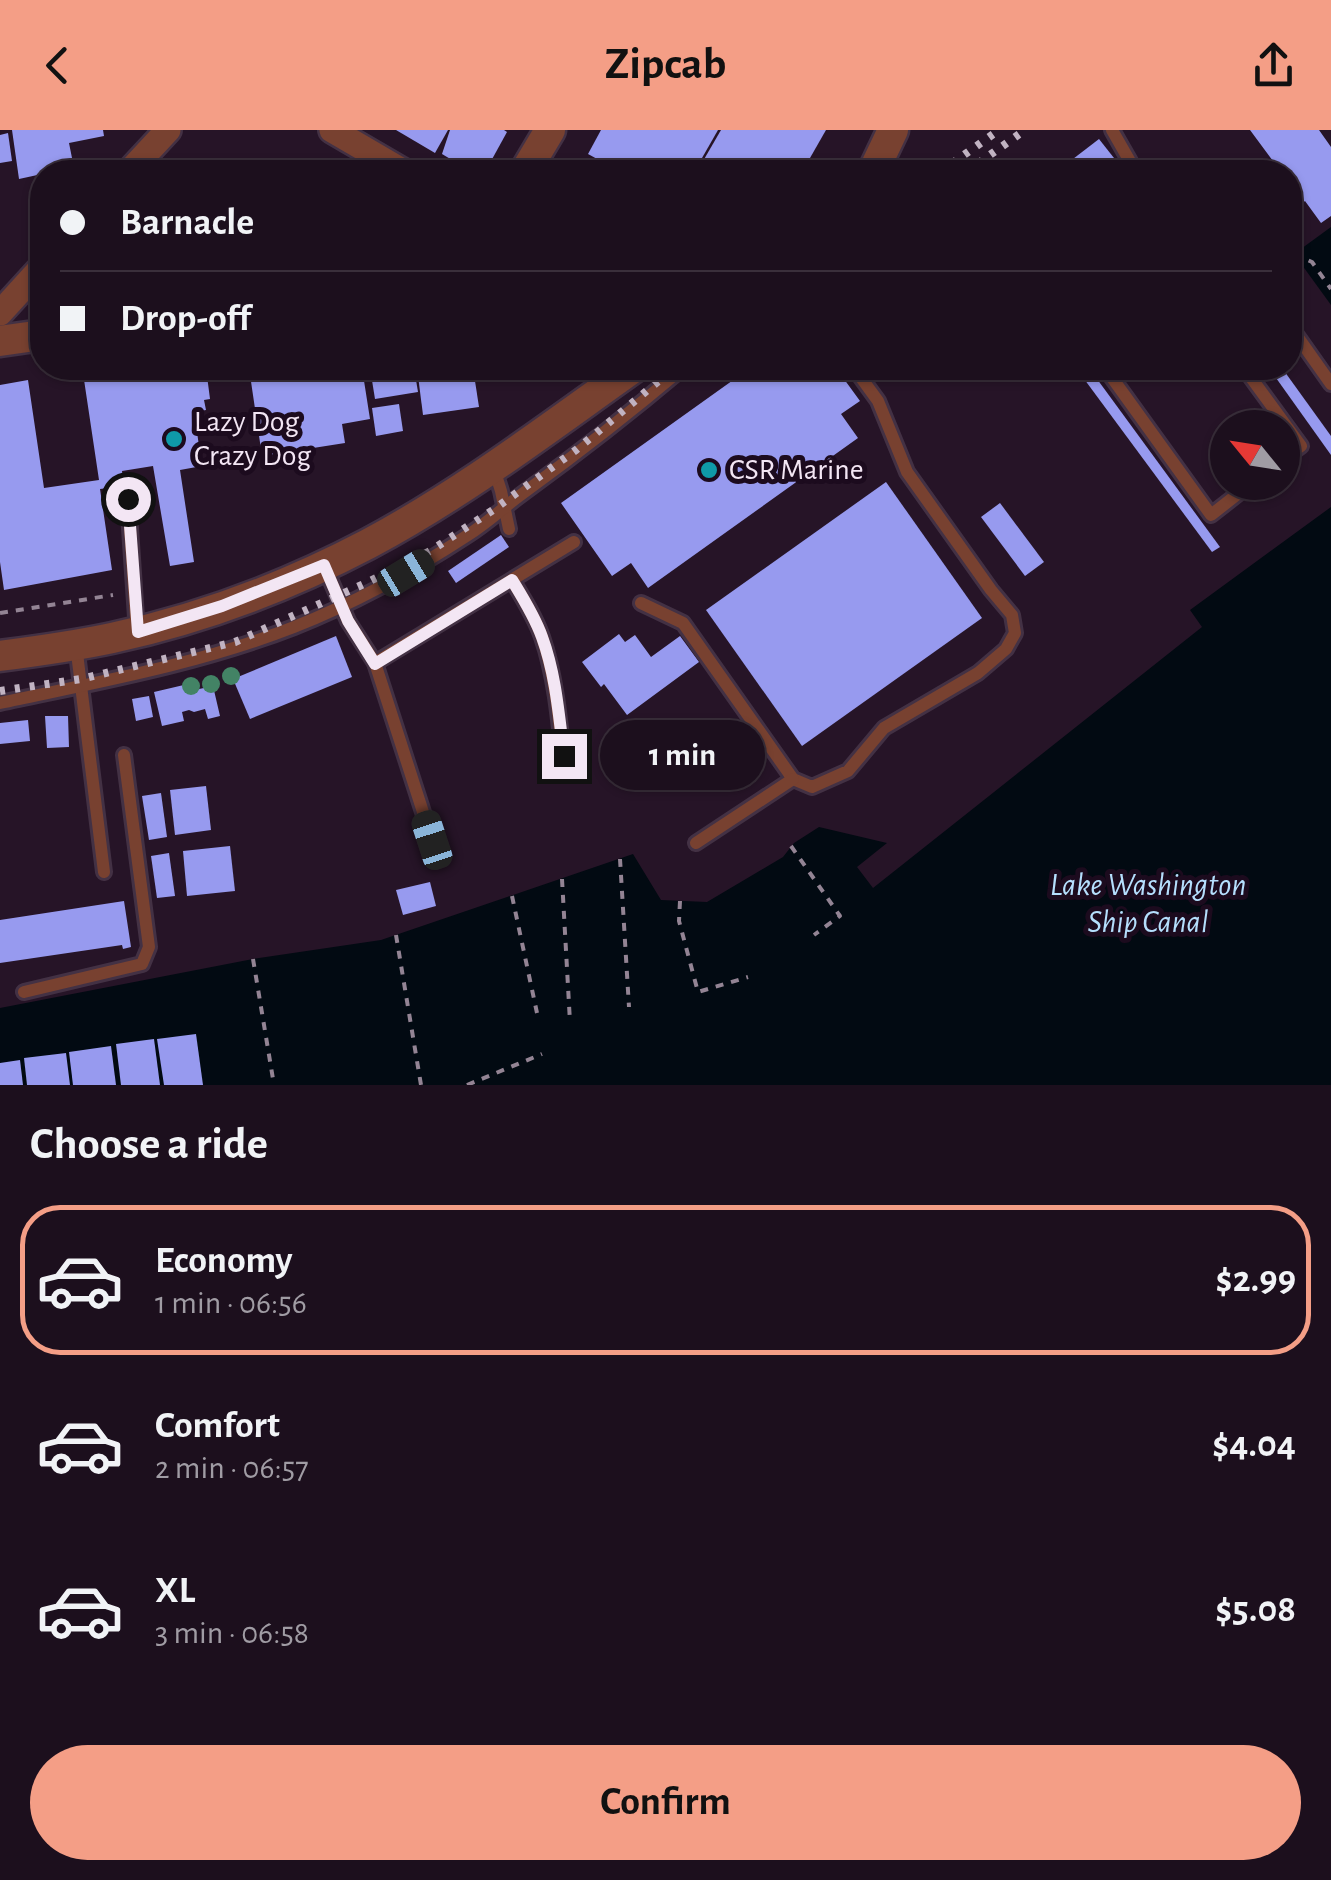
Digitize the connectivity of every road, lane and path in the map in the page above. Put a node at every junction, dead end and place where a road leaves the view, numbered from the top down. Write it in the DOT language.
graph roads {
  1 [pos="168,130"];
  2 [pos="332,130"];
  3 [pos="550,130"];
  4 [pos="893,130"];
  5 [pos="1112,130"];
  6 [pos="140,160"];
  7 [pos="383,160"];
  8 [pos="533,160"];
  9 [pos="879,160"];
  10 [pos="1129,160"];
  11 [pos="1302,258"];
  12 [pos="30,280"];
  13 [pos="1331,289"];
  14 [pos="0,313"];
  15 [pos="30,336"];
  16 [pos="0,340"];
  17 [pos="1302,343"];
  18 [pos="616,380"];
  19 [pos="668,380"];
  20 [pos="863,380"];
  21 [pos="1114,380"];
  22 [pos="1253,380"];
  23 [pos="1331,384"];
  24 [pos="1275,410"];
  25 [pos="493,466"];
  26 [pos="128,499"];
  27 [pos="1231,500"];
  28 [pos="504,506"];
  29 [pos="509,529"];
  30 [pos="574,542"];
  31 [pos="324,565"];
  32 [pos="512,580"];
  33 [pos="114,594"];
  34 [pos="641,603"];
  35 [pos="342,607"];
  36 [pos="0,613"];
  37 [pos="138,632"];
  38 [pos="76,645"];
  39 [pos="0,656"];
  40 [pos="375,664"];
  41 [pos="82,685"];
  42 [pos="0,703"];
  43 [pos="124,755"];
  44 [pos="564,756"];
  45 [pos="793,779"];
  46 [pos="432,840"];
  47 [pos="696,843"];
  48 [pos="791,846"];
  49 [pos="620,858"];
  50 [pos="104,872"];
  51 [pos="562,879"];
  52 [pos="512,896"];
  53 [pos="680,900"];
  54 [pos="396,935"];
  55 [pos="814,935"];
  56 [pos="253,958"];
  57 [pos="748,978"];
  58 [pos="24,992"];
  59 [pos="629,1007"];
  60 [pos="537,1013"];
  61 [pos="570,1022"];
  62 [pos="542,1054"];
  63 [pos="274,1085"];
  64 [pos="421,1085"];
  65 [pos="467,1085"];
  1 -- 6 [label="street"];
  2 -- 7 [label="street"];
  3 -- 8 [label="street"];
  4 -- 9 [label="street"];
  5 -- 10 [label="lane"];
  11 -- 13 [label="path"];
  12 -- 14 [label="street"];
  15 -- 16 [label="street"];
  17 -- 23 [label="lane"];
  18 -- 25 [label="street"];
  19 -- 28 [label="lane"];
  20 -- 45 [label="lane"];
  21 -- 27 [label="lane"];
  22 -- 24 [label="lane"];
  25 -- 28 [label="lane"];
  25 -- 31 [label="street"];
  26 -- 37 [label="lane"];
  28 -- 29 [label="lane"];
  28 -- 35 [label="lane"];
  30 -- 32 [label="lane"];
  31 -- 35 [label="lane"];
  31 -- 37 [label="street"];
  32 -- 40 [label="lane"];
  32 -- 44 [label="lane"];
  33 -- 36 [label="path"];
  34 -- 45 [label="lane"];
  35 -- 40 [label="lane"];
  35 -- 41 [label="lane"];
  37 -- 38 [label="street"];
  38 -- 39 [label="street"];
  38 -- 41 [label="lane"];
  40 -- 46 [label="lane"];
  41 -- 42 [label="lane"];
  41 -- 50 [label="lane"];
  43 -- 58 [label="lane"];
  45 -- 47 [label="lane"];
  48 -- 55 [label="path"];
  49 -- 59 [label="path"];
  51 -- 61 [label="path"];
  52 -- 60 [label="path"];
  53 -- 57 [label="path"];
  54 -- 64 [label="path"];
  56 -- 63 [label="path"];
  62 -- 65 [label="path"];
}
